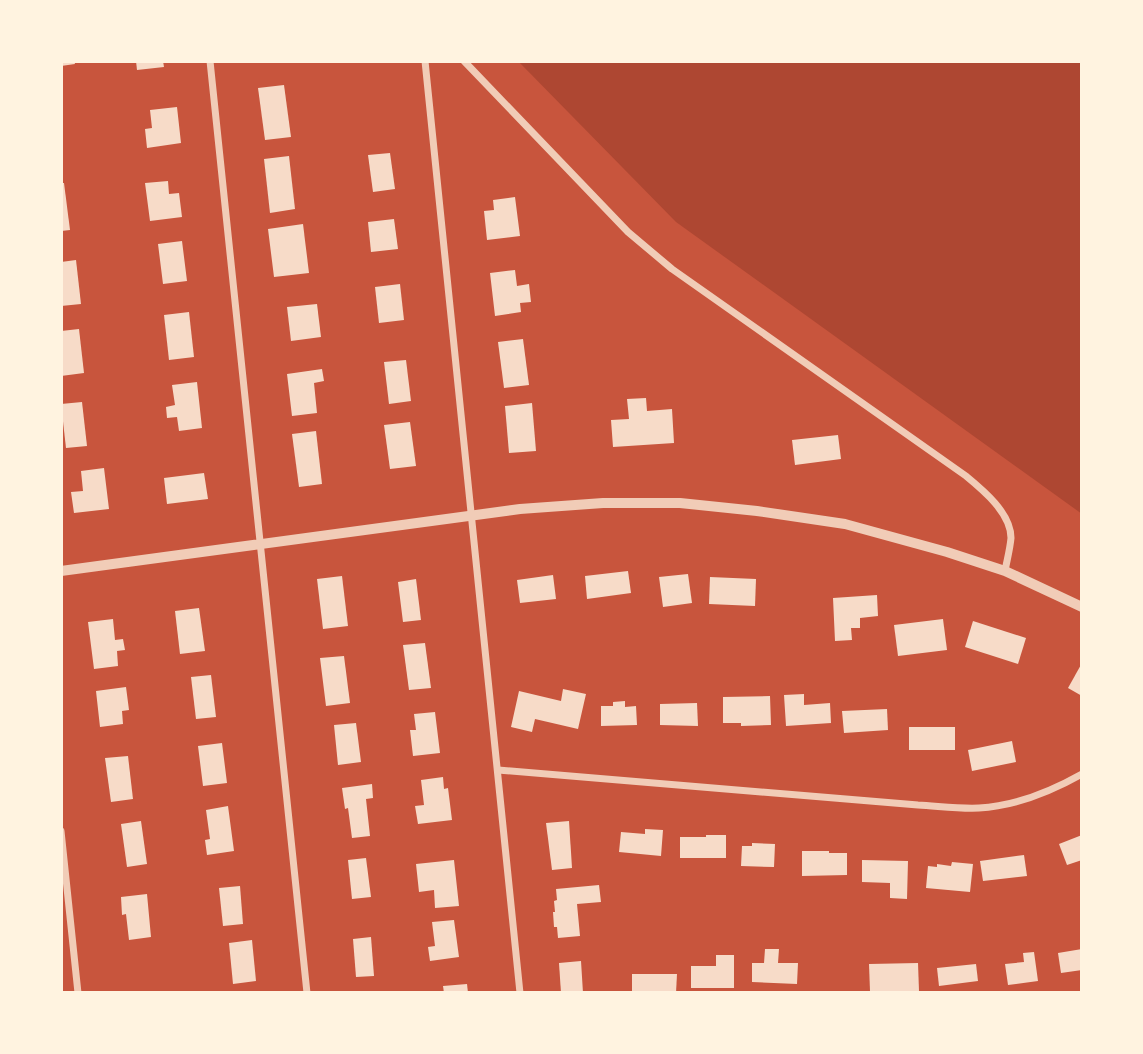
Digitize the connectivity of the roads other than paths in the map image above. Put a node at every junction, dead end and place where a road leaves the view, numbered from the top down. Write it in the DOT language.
graph roads {
  1 [pos="210,61"];
  2 [pos="425,61"];
  3 [pos="464,61"];
  4 [pos="472,515"];
  5 [pos="259,544"];
  6 [pos="61,571"];
  7 [pos="1005,571"];
  8 [pos="1082,607"];
  9 [pos="498,770"];
  10 [pos="1082,774"];
  11 [pos="61,831"];
  12 [pos="78,993"];
  13 [pos="307,993"];
  14 [pos="520,993"];
  1 -- 5 [label="street"];
  2 -- 4 [label="street"];
  3 -- 7 [label="street"];
  4 -- 5 [label="street"];
  4 -- 7 [label="street"];
  4 -- 9 [label="street"];
  5 -- 6 [label="street"];
  5 -- 13 [label="street"];
  7 -- 8 [label="street"];
  9 -- 10 [label="street"];
  9 -- 14 [label="street"];
  11 -- 12 [label="street"];
}
